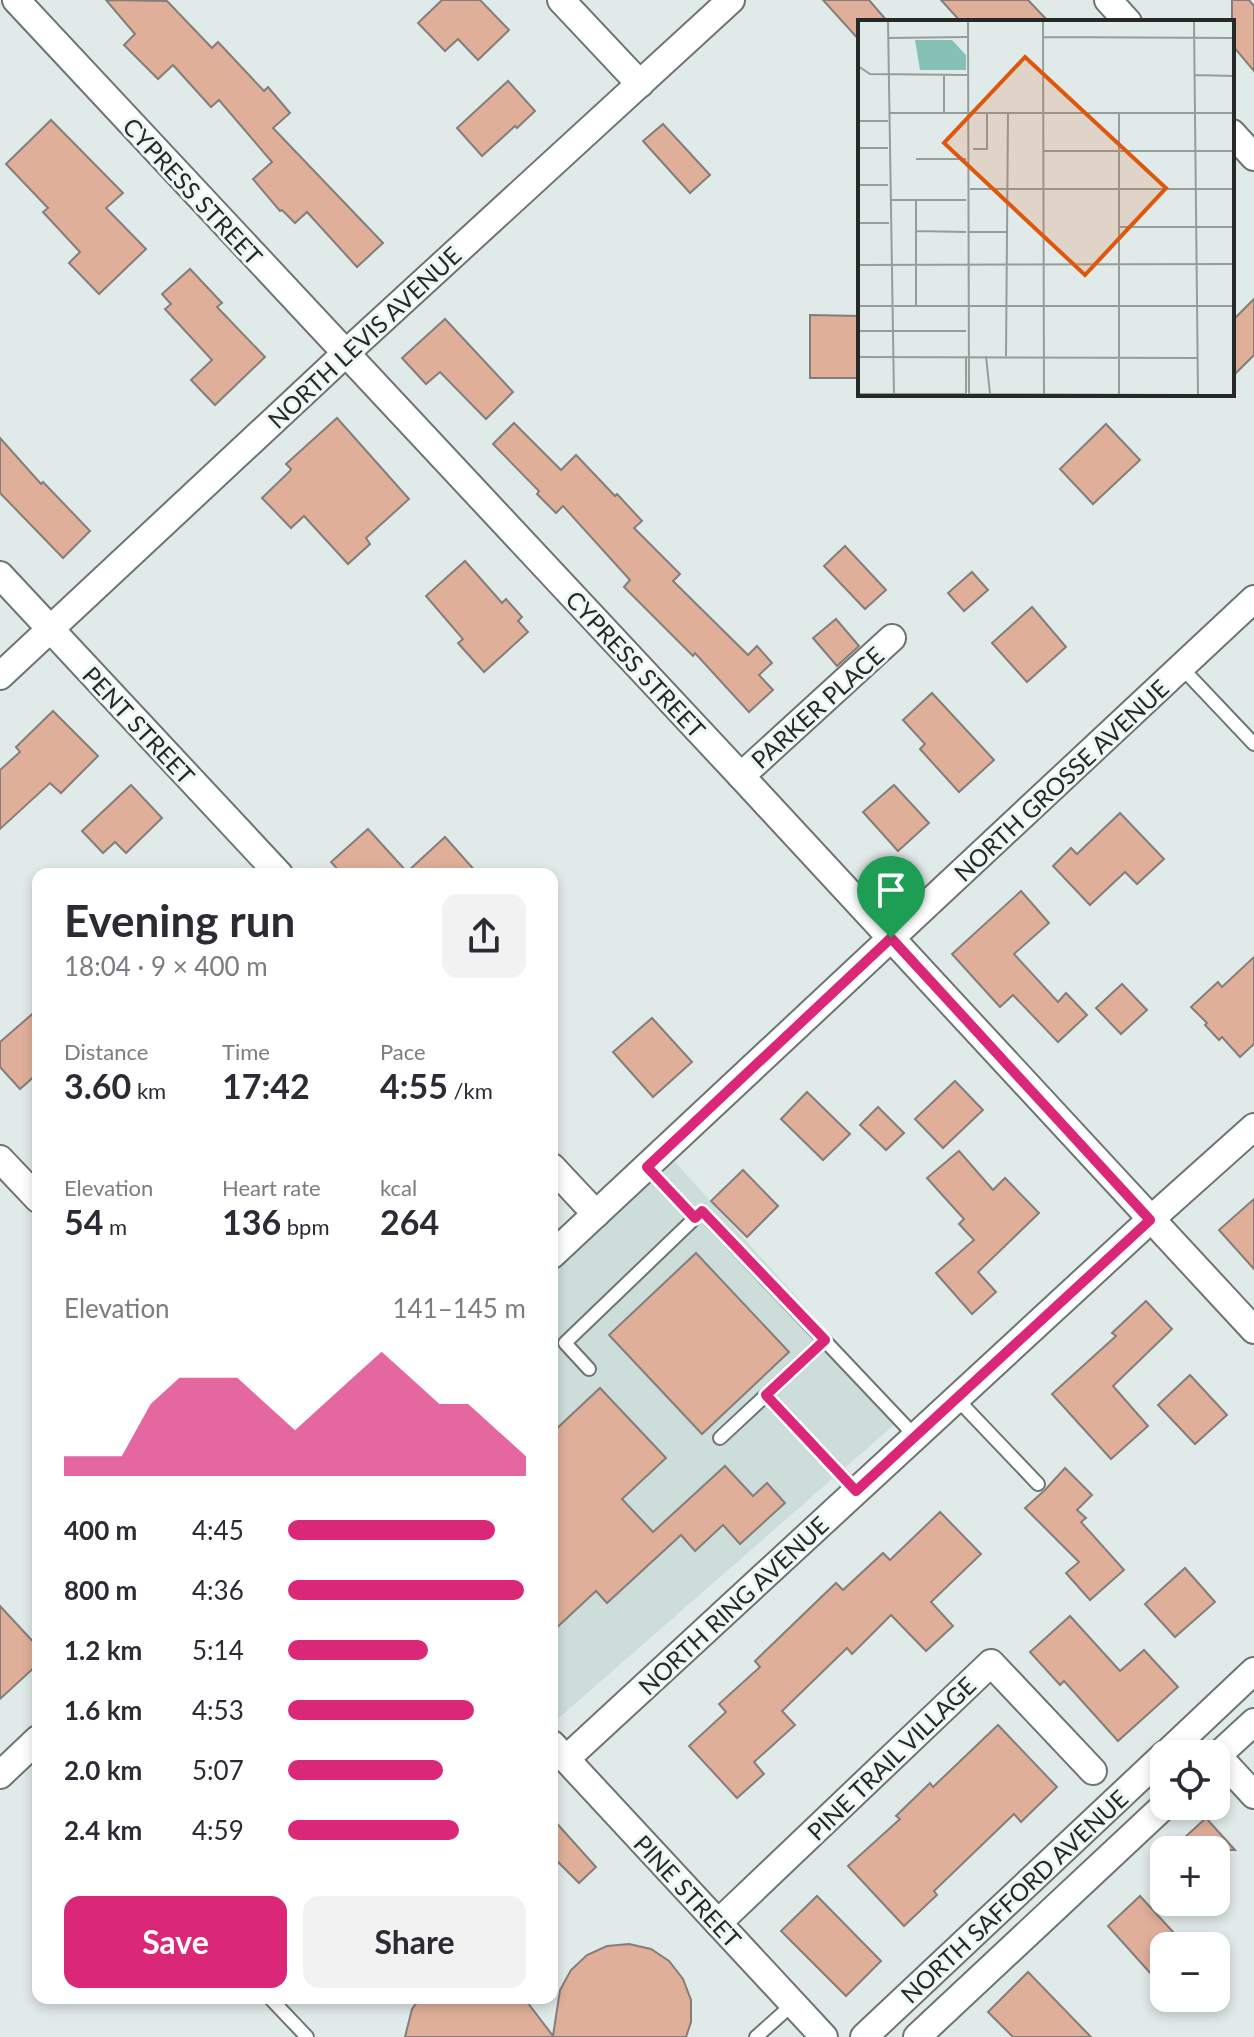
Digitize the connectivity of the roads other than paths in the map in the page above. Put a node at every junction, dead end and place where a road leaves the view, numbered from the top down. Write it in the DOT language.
graph roads {
  1 [pos="16,0"];
  2 [pos="561,0"];
  3 [pos="731,0"];
  4 [pos="1108,0"];
  5 [pos="1126,20"];
  6 [pos="640,84"];
  7 [pos="1234,135"];
  8 [pos="1254,157"];
  9 [pos="345,354"];
  10 [pos="0,575"];
  11 [pos="1254,599"];
  12 [pos="50,629"];
  13 [pos="892,638"];
  14 [pos="1181,667"];
  15 [pos="0,676"];
  16 [pos="1254,744"];
  17 [pos="741,776"];
  18 [pos="273,868"];
  19 [pos="891,938"];
  20 [pos="1254,1127"];
  21 [pos="0,1159"];
  22 [pos="647,1167"];
  23 [pos="558,1173"];
  24 [pos="32,1193"];
  25 [pos="596,1214"];
  26 [pos="695,1218"];
  27 [pos="1150,1220"];
  28 [pos="558,1249"];
  29 [pos="1254,1330"];
  30 [pos="825,1340"];
  31 [pos="589,1369"];
  32 [pos="766,1395"];
  33 [pos="956,1398"];
  34 [pos="915,1436"];
  35 [pos="720,1438"];
  36 [pos="1038,1484"];
  37 [pos="856,1491"];
  38 [pos="1254,1671"];
  39 [pos="1254,1722"];
  40 [pos="1181,1740"];
  41 [pos="32,1743"];
  42 [pos="1230,1744"];
  43 [pos="559,1751"];
  44 [pos="4,1762"];
  45 [pos="1150,1769"];
  46 [pos="1230,1770"];
  47 [pos="1093,1771"];
  48 [pos="1254,1795"];
  49 [pos="1150,1819"];
  50 [pos="718,1923"];
  51 [pos="278,2004"];
  52 [pos="793,2004"];
  53 [pos="307,2037"];
  54 [pos="756,2037"];
  55 [pos="824,2037"];
  56 [pos="864,2037"];
  57 [pos="917,2037"];
  1 -- 9 [label="street, CYPRESS STREET"];
  2 -- 6 [label="street"];
  3 -- 6 [label="street, NORTH LEVIS AVENUE"];
  4 -- 5 [label="street"];
  6 -- 9 [label="street, NORTH LEVIS AVENUE"];
  7 -- 8 [label="street"];
  9 -- 12 [label="street, NORTH LEVIS AVENUE"];
  9 -- 17 [label="street, CYPRESS STREET"];
  10 -- 12 [label="street, PENT STREET"];
  11 -- 14 [label="street, NORTH GROSSE AVENUE"];
  12 -- 15 [label="street, NORTH LEVIS AVENUE"];
  12 -- 18 [label="street, PENT STREET"];
  13 -- 17 [label="street, PARKER PLACE"];
  14 -- 16 [label="lane"];
  14 -- 19 [label="street, NORTH GROSSE AVENUE"];
  17 -- 19 [label="street, CYPRESS STREET"];
  19 -- 22 [label="street, NORTH GROSSE AVENUE"];
  19 -- 27 [label="street, CYPRESS STREET"];
  20 -- 27 [label="street, NORTH RING AVENUE"];
  21 -- 24 [label="street"];
  22 -- 25 [label="street, NORTH GROSSE AVENUE"];
  22 -- 26 [label="lane"];
  23 -- 25 [label="street"];
  25 -- 28 [label="street, NORTH GROSSE AVENUE"];
  26 -- 30 [label="lane"];
  26 -- 31 [label="lane"];
  27 -- 29 [label="street, CYPRESS STREET"];
  27 -- 33 [label="street, NORTH RING AVENUE"];
  30 -- 32 [label="lane"];
  30 -- 34 [label="lane"];
  32 -- 35 [label="lane"];
  32 -- 37 [label="lane"];
  33 -- 34 [label="street, NORTH RING AVENUE"];
  33 -- 36 [label="lane"];
  34 -- 37 [label="street, NORTH RING AVENUE"];
  37 -- 43 [label="street, NORTH RING AVENUE"];
  38 -- 40 [label="street, NORTH SAFFORD AVENUE"];
  39 -- 42 [label="street"];
  41 -- 44 [label="street"];
  43 -- 50 [label="street, PINE STREET"];
  45 -- 56 [label="street, NORTH SAFFORD AVENUE"];
  46 -- 48 [label="street"];
  47 -- 50 [label="street, PINE TRAIL VILLAGE"];
  49 -- 57 [label="street, NORTH SAFFORD AVENUE"];
  50 -- 52 [label="street, PINE STREET"];
  51 -- 53 [label="lane"];
  52 -- 54 [label="lane"];
  52 -- 55 [label="street, PINE STREET"];
}
